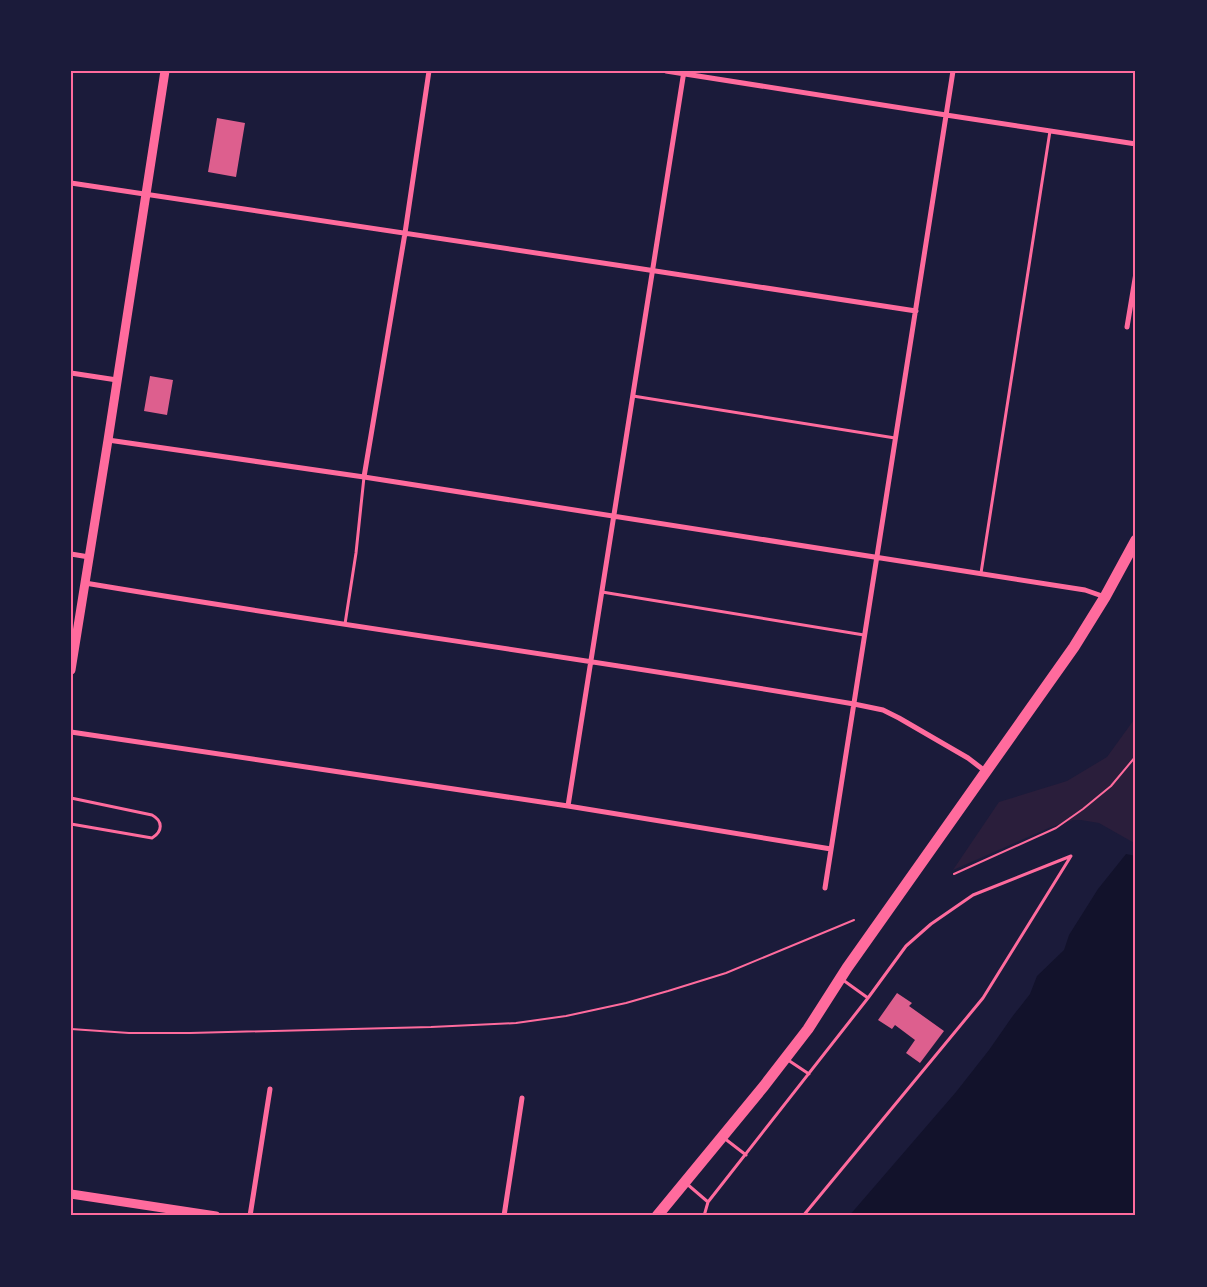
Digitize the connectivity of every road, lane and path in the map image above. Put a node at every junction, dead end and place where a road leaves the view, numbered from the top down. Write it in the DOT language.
graph roads {
  1 [pos="165,71"];
  2 [pos="429,71"];
  3 [pos="666,71"];
  4 [pos="953,71"];
  5 [pos="684,73"];
  6 [pos="946,116"];
  7 [pos="1050,131"];
  8 [pos="1136,144"];
  9 [pos="71,183"];
  10 [pos="146,194"];
  11 [pos="404,233"];
  12 [pos="652,270"];
  13 [pos="1136,273"];
  14 [pos="916,312"];
  15 [pos="1127,327"];
  16 [pos="71,373"];
  17 [pos="117,380"];
  18 [pos="633,396"];
  19 [pos="896,438"];
  20 [pos="108,440"];
  21 [pos="364,477"];
  22 [pos="614,517"];
  23 [pos="1136,540"];
  24 [pos="71,554"];
  25 [pos="89,557"];
  26 [pos="877,558"];
  27 [pos="981,574"];
  28 [pos="85,583"];
  29 [pos="602,592"];
  30 [pos="1105,597"];
  31 [pos="345,625"];
  32 [pos="865,635"];
  33 [pos="590,661"];
  34 [pos="71,670"];
  35 [pos="854,704"];
  36 [pos="71,732"];
  37 [pos="1136,756"];
  38 [pos="985,771"];
  39 [pos="71,798"];
  40 [pos="568,806"];
  41 [pos="71,824"];
  42 [pos="831,849"];
  43 [pos="954,874"];
  44 [pos="825,888"];
  45 [pos="854,920"];
  46 [pos="840,978"];
  47 [pos="868,998"];
  48 [pos="71,1029"];
  49 [pos="785,1058"];
  50 [pos="809,1074"];
  51 [pos="270,1089"];
  52 [pos="522,1098"];
  53 [pos="722,1136"];
  54 [pos="746,1155"];
  55 [pos="685,1182"];
  56 [pos="71,1194"];
  57 [pos="708,1202"];
  58 [pos="216,1216"];
  59 [pos="250,1216"];
  60 [pos="504,1216"];
  61 [pos="657,1216"];
  62 [pos="704,1216"];
  63 [pos="803,1216"];
  1 -- 10 [label="street"];
  2 -- 11 [label="street"];
  3 -- 5 [label="street"];
  4 -- 6 [label="street"];
  5 -- 6 [label="street"];
  5 -- 12 [label="street"];
  6 -- 7 [label="street"];
  6 -- 14 [label="street"];
  7 -- 8 [label="street"];
  7 -- 27 [label="lane"];
  9 -- 10 [label="street"];
  10 -- 11 [label="street"];
  10 -- 17 [label="street"];
  11 -- 12 [label="street"];
  11 -- 21 [label="street"];
  12 -- 14 [label="street"];
  12 -- 18 [label="street"];
  13 -- 15 [label="street"];
  14 -- 19 [label="street"];
  16 -- 17 [label="street"];
  17 -- 20 [label="street"];
  18 -- 19 [label="lane"];
  18 -- 22 [label="street"];
  19 -- 26 [label="street"];
  20 -- 21 [label="street"];
  20 -- 25 [label="street"];
  21 -- 22 [label="street"];
  21 -- 31 [label="lane"];
  22 -- 26 [label="street"];
  22 -- 29 [label="street"];
  23 -- 30 [label="main road"];
  24 -- 25 [label="street"];
  25 -- 28 [label="street"];
  26 -- 27 [label="street"];
  26 -- 32 [label="street"];
  27 -- 30 [label="street"];
  28 -- 31 [label="street"];
  28 -- 34 [label="street"];
  29 -- 32 [label="lane"];
  29 -- 33 [label="street"];
  30 -- 38 [label="main road"];
  31 -- 33 [label="street"];
  32 -- 35 [label="street"];
  33 -- 35 [label="street"];
  33 -- 40 [label="street"];
  35 -- 38 [label="street"];
  35 -- 42 [label="street"];
  36 -- 40 [label="street"];
  37 -- 43 [label="path"];
  38 -- 46 [label="main road"];
  39 -- 41 [label="lane"];
  40 -- 42 [label="street"];
  42 -- 44 [label="street"];
  45 -- 48 [label="path"];
  46 -- 47 [label="lane"];
  46 -- 49 [label="main road"];
  47 -- 50 [label="lane"];
  47 -- 63 [label="lane"];
  49 -- 50 [label="lane"];
  49 -- 53 [label="main road"];
  50 -- 54 [label="lane"];
  51 -- 59 [label="street"];
  52 -- 60 [label="street"];
  53 -- 54 [label="lane"];
  53 -- 55 [label="main road"];
  54 -- 57 [label="lane"];
  55 -- 57 [label="lane"];
  55 -- 61 [label="main road"];
  56 -- 58 [label="street"];
  57 -- 62 [label="lane"];
}
